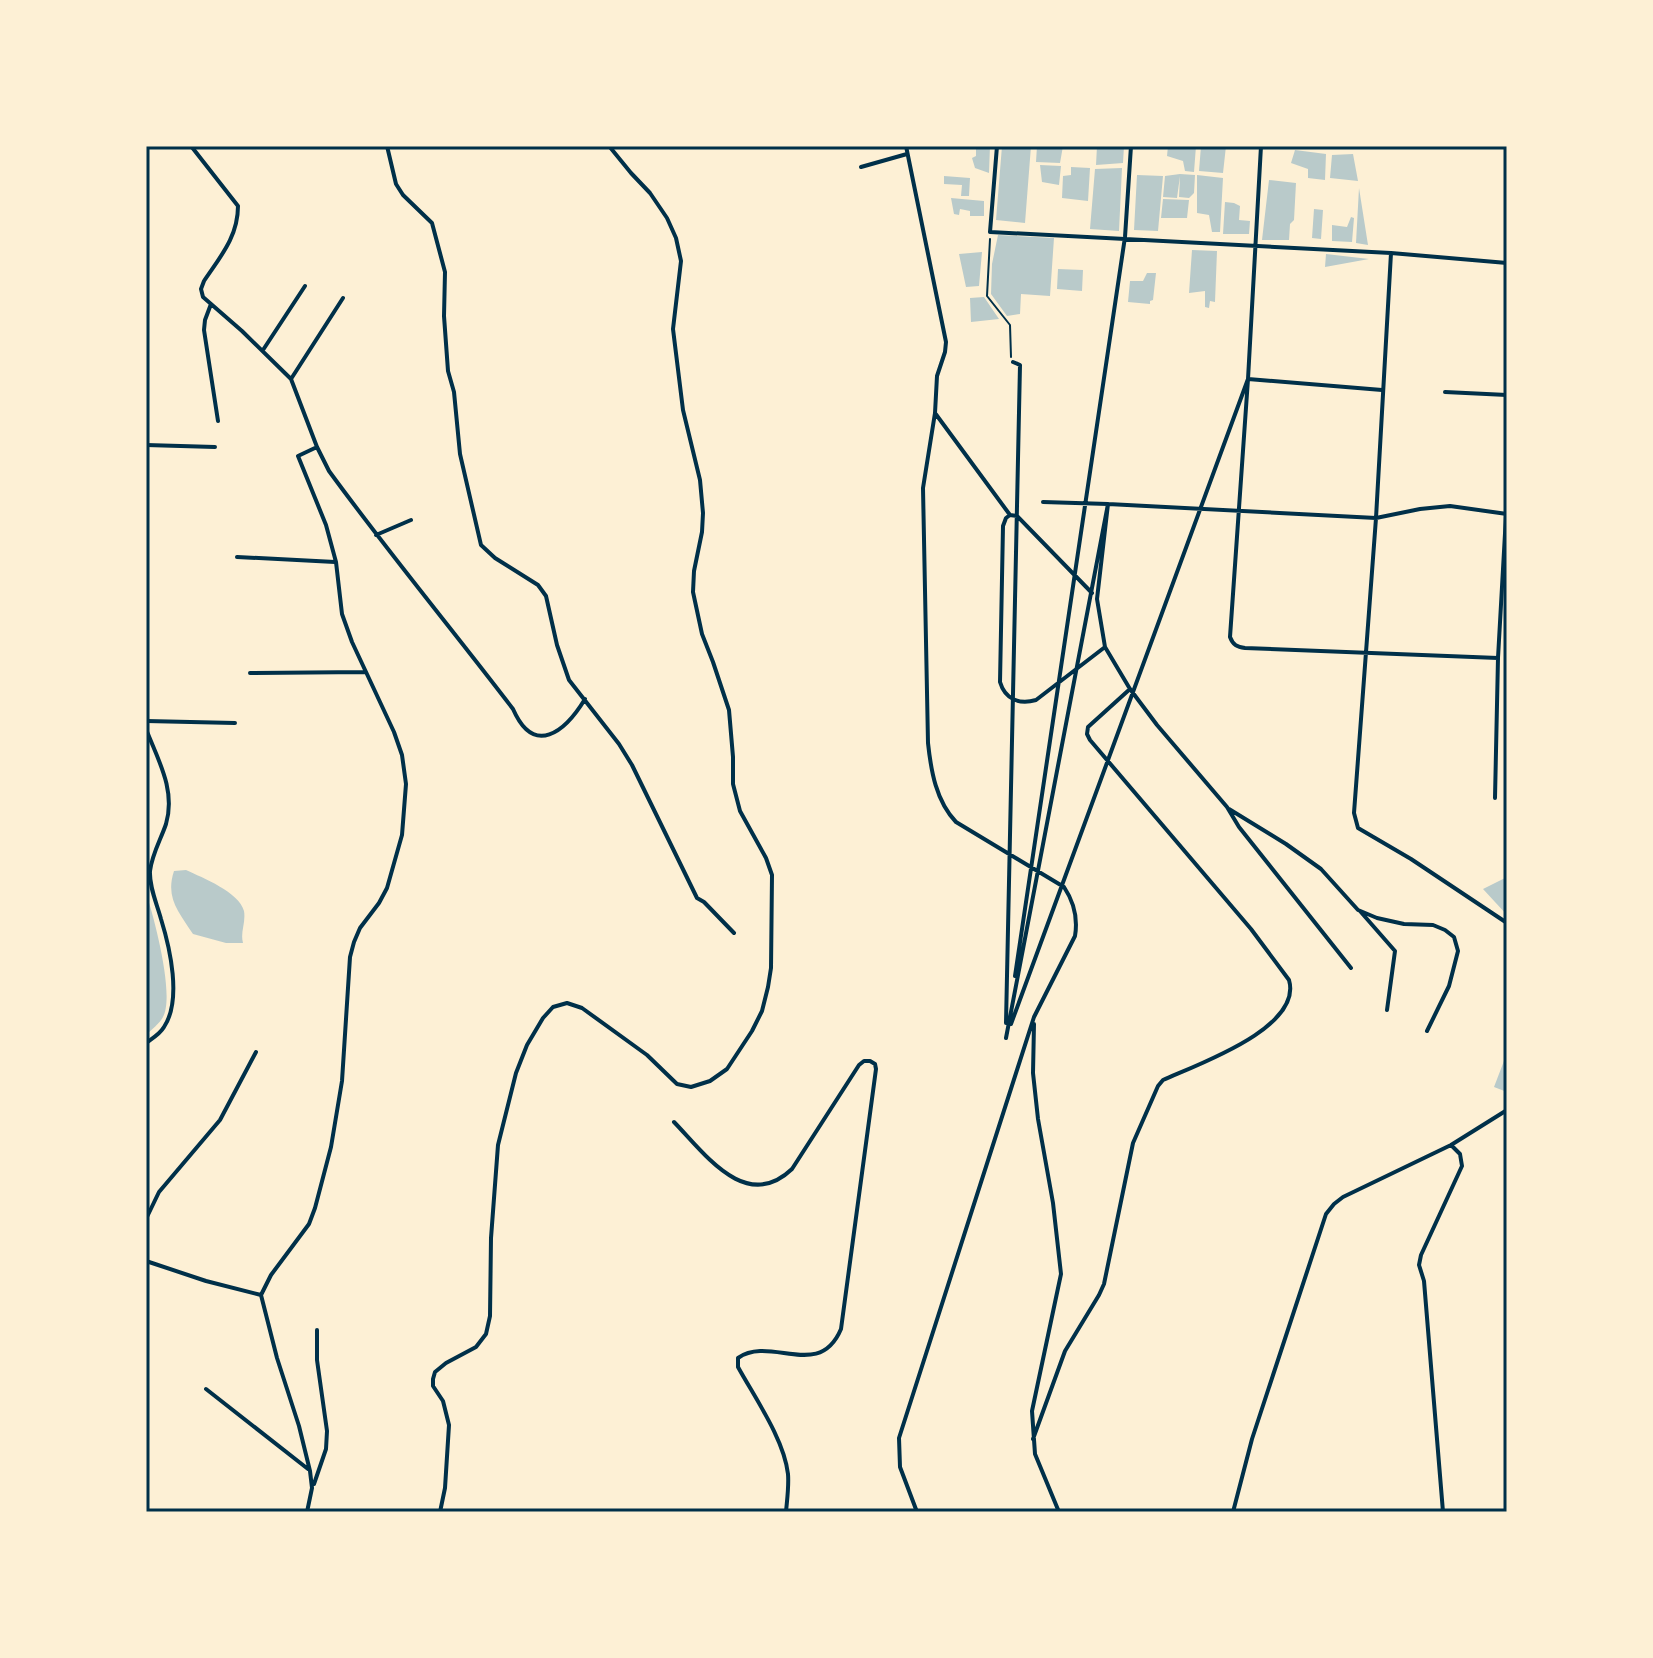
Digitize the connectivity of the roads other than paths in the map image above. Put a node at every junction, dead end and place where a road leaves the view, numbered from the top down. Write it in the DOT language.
graph roads {
  1 [pos="191,146"];
  2 [pos="387,146"];
  3 [pos="609,146"];
  4 [pos="906,146"];
  5 [pos="997,146"];
  6 [pos="1131,146"];
  7 [pos="1261,146"];
  8 [pos="907,154"];
  9 [pos="861,167"];
  10 [pos="1125,237"];
  11 [pos="1255,245"];
  12 [pos="1391,253"];
  13 [pos="1507,263"];
  14 [pos="305,286"];
  15 [pos="343,298"];
  16 [pos="211,304"];
  17 [pos="263,350"];
  18 [pos="1013,362"];
  19 [pos="291,379"];
  20 [pos="1248,379"];
  21 [pos="1382,390"];
  22 [pos="1445,392"];
  23 [pos="1507,395"];
  24 [pos="935,413"];
  25 [pos="218,421"];
  26 [pos="146,445"];
  27 [pos="215,447"];
  28 [pos="317,447"];
  29 [pos="1507,498"];
  30 [pos="1043,502"];
  31 [pos="1085,503"];
  32 [pos="1108,504"];
  33 [pos="1201,509"];
  34 [pos="1240,511"];
  35 [pos="1506,514"];
  36 [pos="1010,515"];
  37 [pos="1017,516"];
  38 [pos="1376,518"];
  39 [pos="411,520"];
  40 [pos="376,535"];
  41 [pos="237,557"];
  42 [pos="336,562"];
  43 [pos="1074,575"];
  44 [pos="1091,593"];
  45 [pos="1097,599"];
  46 [pos="1105,647"];
  47 [pos="1366,652"];
  48 [pos="1498,658"];
  49 [pos="1076,669"];
  50 [pos="366,672"];
  51 [pos="250,673"];
  52 [pos="1058,682"];
  53 [pos="1132,691"];
  54 [pos="585,699"];
  55 [pos="1013,700"];
  56 [pos="146,721"];
  57 [pos="235,723"];
  58 [pos="146,729"];
  59 [pos="1108,760"];
  60 [pos="1495,798"];
  61 [pos="1227,807"];
  62 [pos="1010,854"];
  63 [pos="1031,867"];
  64 [pos="1038,871"];
  65 [pos="1062,886"];
  66 [pos="1358,910"];
  67 [pos="1507,923"];
  68 [pos="734,933"];
  69 [pos="1351,968"];
  70 [pos="1387,1010"];
  71 [pos="1034,1017"];
  72 [pos="1427,1031"];
  73 [pos="1006,1038"];
  74 [pos="146,1043"];
  75 [pos="256,1052"];
  76 [pos="1507,1110"];
  77 [pos="674,1122"];
  78 [pos="1451,1145"];
  79 [pos="146,1219"];
  80 [pos="146,1261"];
  81 [pos="261,1295"];
  82 [pos="317,1330"];
  83 [pos="206,1389"];
  84 [pos="1033,1439"];
  85 [pos="310,1471"];
  86 [pos="312,1488"];
  87 [pos="307,1512"];
  88 [pos="440,1512"];
  89 [pos="786,1512"];
  90 [pos="917,1512"];
  91 [pos="1059,1512"];
  92 [pos="1233,1512"];
  93 [pos="1443,1512"];
  1 -- 16 [label="street"];
  2 -- 54 [label="street"];
  3 -- 88 [label="street"];
  4 -- 8 [label="street"];
  5 -- 10 [label="street"];
  6 -- 10 [label="street"];
  7 -- 11 [label="street"];
  8 -- 9 [label="street"];
  8 -- 24 [label="street"];
  10 -- 11 [label="street"];
  10 -- 31 [label="street"];
  11 -- 12 [label="street"];
  11 -- 20 [label="street"];
  12 -- 13 [label="street"];
  12 -- 21 [label="street"];
  14 -- 17 [label="street"];
  15 -- 19 [label="street"];
  16 -- 17 [label="street"];
  16 -- 25 [label="street"];
  17 -- 19 [label="street"];
  18 -- 37 [label="street"];
  19 -- 28 [label="street"];
  20 -- 21 [label="street"];
  20 -- 33 [label="street"];
  20 -- 34 [label="street"];
  21 -- 38 [label="street"];
  22 -- 23 [label="street"];
  24 -- 36 [label="street"];
  24 -- 62 [label="street"];
  26 -- 27 [label="street"];
  28 -- 40 [label="street"];
  28 -- 42 [label="street"];
  29 -- 35 [label="street"];
  30 -- 31 [label="street"];
  31 -- 32 [label="street"];
  31 -- 43 [label="street"];
  32 -- 33 [label="street"];
  32 -- 44 [label="street"];
  32 -- 45 [label="street"];
  33 -- 34 [label="street"];
  33 -- 53 [label="street"];
  34 -- 38 [label="street"];
  34 -- 47 [label="street"];
  35 -- 38 [label="street"];
  35 -- 48 [label="street"];
  36 -- 37 [label="street"];
  36 -- 55 [label="street"];
  37 -- 43 [label="street"];
  37 -- 55 [label="street"];
  38 -- 47 [label="street"];
  39 -- 40 [label="street"];
  40 -- 54 [label="street"];
  41 -- 42 [label="street"];
  42 -- 50 [label="street"];
  43 -- 44 [label="street"];
  43 -- 52 [label="street"];
  44 -- 45 [label="street"];
  44 -- 49 [label="street"];
  45 -- 46 [label="street"];
  46 -- 49 [label="street"];
  46 -- 53 [label="street"];
  47 -- 48 [label="street"];
  47 -- 67 [label="street"];
  48 -- 60 [label="street"];
  49 -- 52 [label="street"];
  49 -- 64 [label="street"];
  50 -- 51 [label="street"];
  50 -- 81 [label="street"];
  52 -- 55 [label="street"];
  52 -- 63 [label="street"];
  53 -- 59 [label="street"];
  53 -- 59 [label="street"];
  53 -- 61 [label="street"];
  54 -- 68 [label="street"];
  55 -- 62 [label="street"];
  56 -- 57 [label="street"];
  58 -- 74 [label="street"];
  59 -- 65 [label="street"];
  59 -- 84 [label="street"];
  61 -- 66 [label="street"];
  61 -- 69 [label="street"];
  62 -- 63 [label="street"];
  62 -- 73 [label="street"];
  63 -- 64 [label="street"];
  63 -- 73 [label="street"];
  64 -- 65 [label="street"];
  64 -- 73 [label="street"];
  65 -- 71 [label="street"];
  65 -- 73 [label="street"];
  66 -- 70 [label="street"];
  66 -- 72 [label="street"];
  71 -- 84 [label="street"];
  71 -- 90 [label="street"];
  75 -- 79 [label="street"];
  76 -- 78 [label="street"];
  77 -- 89 [label="street"];
  78 -- 92 [label="street"];
  78 -- 93 [label="street"];
  80 -- 81 [label="street"];
  81 -- 85 [label="street"];
  82 -- 86 [label="street"];
  83 -- 85 [label="street"];
  84 -- 91 [label="street"];
  85 -- 86 [label="street"];
  86 -- 87 [label="street"];
}
